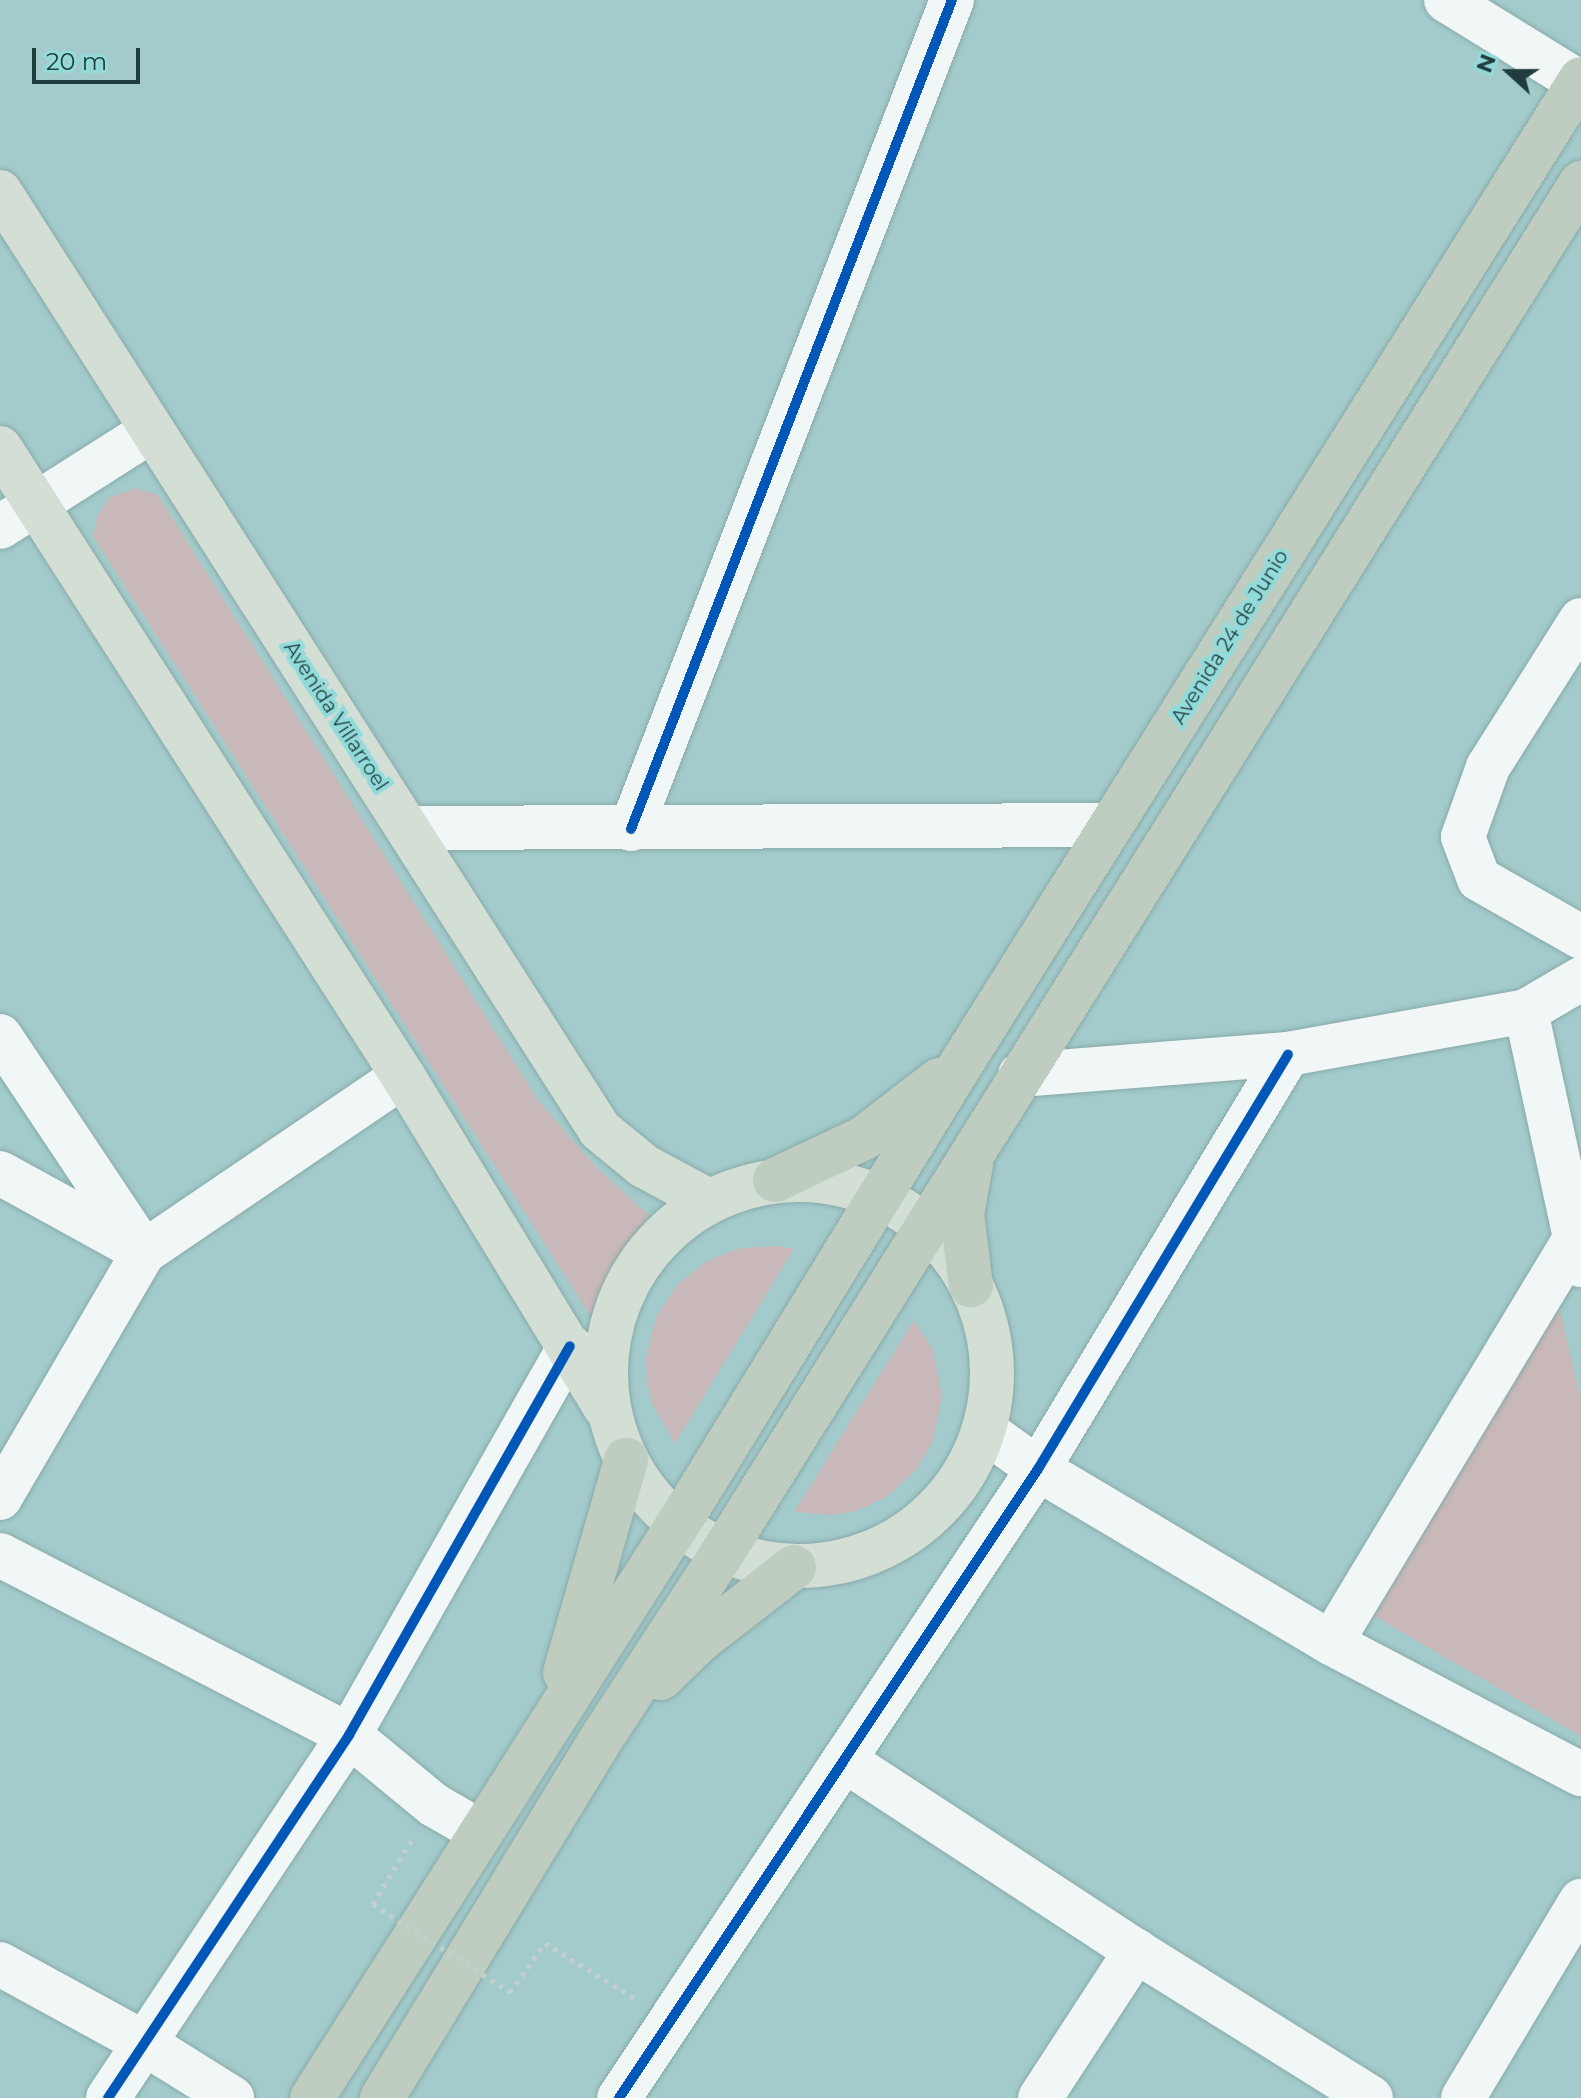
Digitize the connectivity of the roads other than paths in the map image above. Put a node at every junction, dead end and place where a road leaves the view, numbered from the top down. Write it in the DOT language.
graph roads {
  1 [pos="952,0"];
  2 [pos="1446,0"];
  3 [pos="1580,80"];
  4 [pos="1581,183"];
  5 [pos="0,192"];
  6 [pos="152,430"];
  7 [pos="0,448"];
  8 [pos="18,516"];
  9 [pos="1581,620"];
  10 [pos="1111,825"];
  11 [pos="408,828"];
  12 [pos="631,829"];
  13 [pos="1581,937"];
  14 [pos="1581,979"];
  15 [pos="1526,1011"];
  16 [pos="0,1036"];
  17 [pos="1288,1054"];
  18 [pos="963,1061"];
  19 [pos="1020,1075"];
  20 [pos="403,1076"];
  21 [pos="974,1148"];
  22 [pos="0,1173"];
  23 [pos="775,1180"];
  24 [pos="881,1197"];
  25 [pos="709,1201"];
  26 [pos="926,1227"];
  27 [pos="144,1252"];
  28 [pos="1578,1252"];
  29 [pos="971,1285"];
  30 [pos="570,1346"];
  31 [pos="610,1416"];
  32 [pos="984,1430"];
  33 [pos="626,1460"];
  34 [pos="1038,1469"];
  35 [pos="0,1498"];
  36 [pos="678,1524"];
  37 [pos="723,1552"];
  38 [pos="0,1555"];
  39 [pos="794,1567"];
  40 [pos="1331,1643"];
  41 [pos="549,1724"];
  42 [pos="607,1730"];
  43 [pos="349,1735"];
  44 [pos="844,1760"];
  45 [pos="1581,1774"];
  46 [pos="479,1831"];
  47 [pos="1581,1901"];
  48 [pos="1136,1951"];
  49 [pos="0,1964"];
  50 [pos="144,2043"];
  51 [pos="108,2098"];
  52 [pos="232,2098"];
  53 [pos="312,2098"];
  54 [pos="382,2098"];
  55 [pos="619,2098"];
  56 [pos="1040,2098"];
  57 [pos="1371,2098"];
  58 [pos="1463,2098"];
  1 -- 12 [label="street"];
  2 -- 3 [label="street"];
  3 -- 10 [label="highway, Avenida 24 de Junio"];
  4 -- 19 [label="highway"];
  5 -- 6 [label="main road, Avenida Villarroel"];
  6 -- 8 [label="street"];
  6 -- 11 [label="main road, Avenida Villarroel"];
  7 -- 8 [label="main road"];
  8 -- 20 [label="main road"];
  9 -- 13 [label="street"];
  10 -- 12 [label="street"];
  10 -- 18 [label="highway, Avenida 24 de Junio"];
  11 -- 12 [label="street"];
  11 -- 25 [label="main road, Avenida Villarroel"];
  14 -- 15 [label="street"];
  15 -- 17 [label="street"];
  15 -- 28 [label="street"];
  16 -- 27 [label="street"];
  17 -- 19 [label="street"];
  17 -- 34 [label="street"];
  18 -- 23 [label="highway"];
  18 -- 24 [label="highway, Avenida 24 de Junio"];
  19 -- 21 [label="highway"];
  20 -- 27 [label="street"];
  20 -- 30 [label="main road"];
  21 -- 26 [label="highway"];
  21 -- 29 [label="highway"];
  22 -- 27 [label="street"];
  23 -- 24 [label="main road"];
  23 -- 25 [label="main road"];
  24 -- 26 [label="main road"];
  24 -- 36 [label="highway, Avenida 24 de Junio"];
  25 -- 31 [label="main road"];
  26 -- 29 [label="main road"];
  26 -- 37 [label="highway"];
  27 -- 35 [label="street"];
  28 -- 40 [label="street"];
  29 -- 32 [label="main road"];
  30 -- 31 [label="main road"];
  30 -- 43 [label="street"];
  31 -- 33 [label="main road"];
  32 -- 34 [label="street"];
  32 -- 39 [label="main road"];
  33 -- 36 [label="main road"];
  33 -- 41 [label="highway"];
  34 -- 40 [label="street"];
  34 -- 44 [label="street"];
  36 -- 37 [label="main road"];
  36 -- 41 [label="highway, Avenida 24 de Junio"];
  37 -- 39 [label="main road"];
  37 -- 42 [label="highway"];
  38 -- 43 [label="street"];
  39 -- 42 [label="highway"];
  40 -- 45 [label="street"];
  41 -- 46 [label="highway, Avenida 24 de Junio"];
  42 -- 54 [label="highway"];
  43 -- 46 [label="street"];
  43 -- 50 [label="street"];
  44 -- 48 [label="street"];
  44 -- 55 [label="street"];
  46 -- 53 [label="highway, Avenida 24 de Junio"];
  47 -- 58 [label="street"];
  48 -- 56 [label="street"];
  48 -- 57 [label="street"];
  49 -- 50 [label="street"];
  50 -- 51 [label="street"];
  50 -- 52 [label="street"];
}
